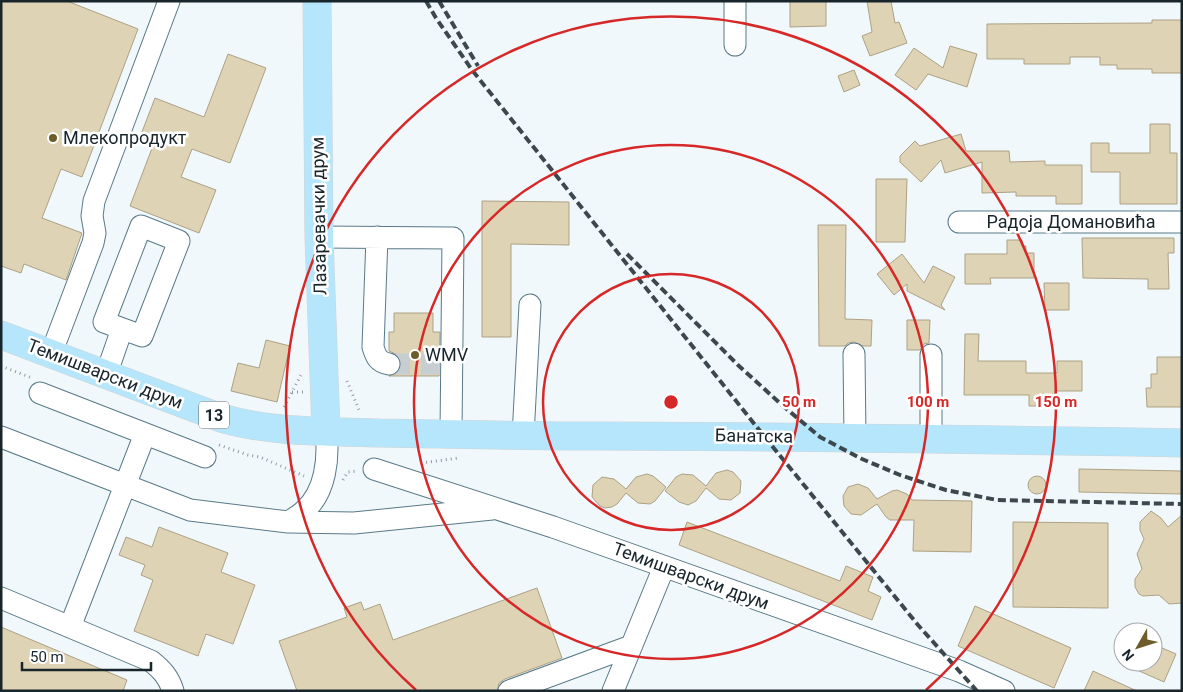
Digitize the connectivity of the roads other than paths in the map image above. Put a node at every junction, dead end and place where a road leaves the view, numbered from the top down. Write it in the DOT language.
graph roads {
  1 [pos="169,1"];
  2 [pos="317,1"];
  3 [pos="735,1"];
  4 [pos="736,45"];
  5 [pos="959,222"];
  6 [pos="1182,222"];
  7 [pos="319,237"];
  8 [pos="377,238"];
  9 [pos="530,306"];
  10 [pos="122,329"];
  11 [pos="1,335"];
  12 [pos="51,354"];
  13 [pos="854,354"];
  14 [pos="931,355"];
  15 [pos="389,364"];
  16 [pos="106,375"];
  17 [pos="40,393"];
  18 [pos="326,431"];
  19 [pos="145,434"];
  20 [pos="451,434"];
  21 [pos="523,436"];
  22 [pos="1,437"];
  23 [pos="855,438"];
  24 [pos="931,439"];
  25 [pos="1182,443"];
  26 [pos="205,457"];
  27 [pos="374,469"];
  28 [pos="125,485"];
  29 [pos="500,509"];
  30 [pos="288,522"];
  31 [pos="664,567"];
  32 [pos="1,598"];
  33 [pos="70,627"];
  34 [pos="631,646"];
  35 [pos="173,691"];
  36 [pos="509,691"];
  37 [pos="613,691"];
  38 [pos="1004,691"];
  1 -- 12 [label="street"];
  2 -- 7 [label="main road, Лазаревачки друм"];
  3 -- 4 [label="street"];
  5 -- 6 [label="street, Радоја Домановића"];
  7 -- 8 [label="street"];
  7 -- 18 [label="main road, Лазаревачки друм"];
  8 -- 15 [label="street"];
  8 -- 20 [label="street"];
  9 -- 21 [label="street"];
  10 -- 10 [label="street"];
  10 -- 16 [label="street"];
  11 -- 12 [label="main road, Темишварски друм / 13"];
  12 -- 16 [label="main road, Темишварски друм / 13"];
  13 -- 23 [label="street"];
  14 -- 24 [label="street"];
  16 -- 18 [label="main road, Темишварски друм / 13"];
  17 -- 19 [label="street"];
  18 -- 20 [label="main road, Банатска"];
  18 -- 30 [label="street"];
  19 -- 26 [label="street"];
  19 -- 28 [label="street"];
  20 -- 21 [label="main road, Банатска"];
  21 -- 23 [label="main road, Банатска"];
  22 -- 28 [label="street"];
  23 -- 24 [label="main road, Банатска"];
  24 -- 25 [label="main road, Банатска"];
  27 -- 29 [label="street, Темишварски друм"];
  28 -- 30 [label="street"];
  28 -- 33 [label="street"];
  29 -- 30 [label="street"];
  29 -- 31 [label="street, Темишварски друм"];
  31 -- 34 [label="street"];
  31 -- 38 [label="street, Темишварски друм"];
  32 -- 33 [label="street"];
  33 -- 35 [label="street"];
  34 -- 36 [label="street"];
  34 -- 37 [label="street"];
}
